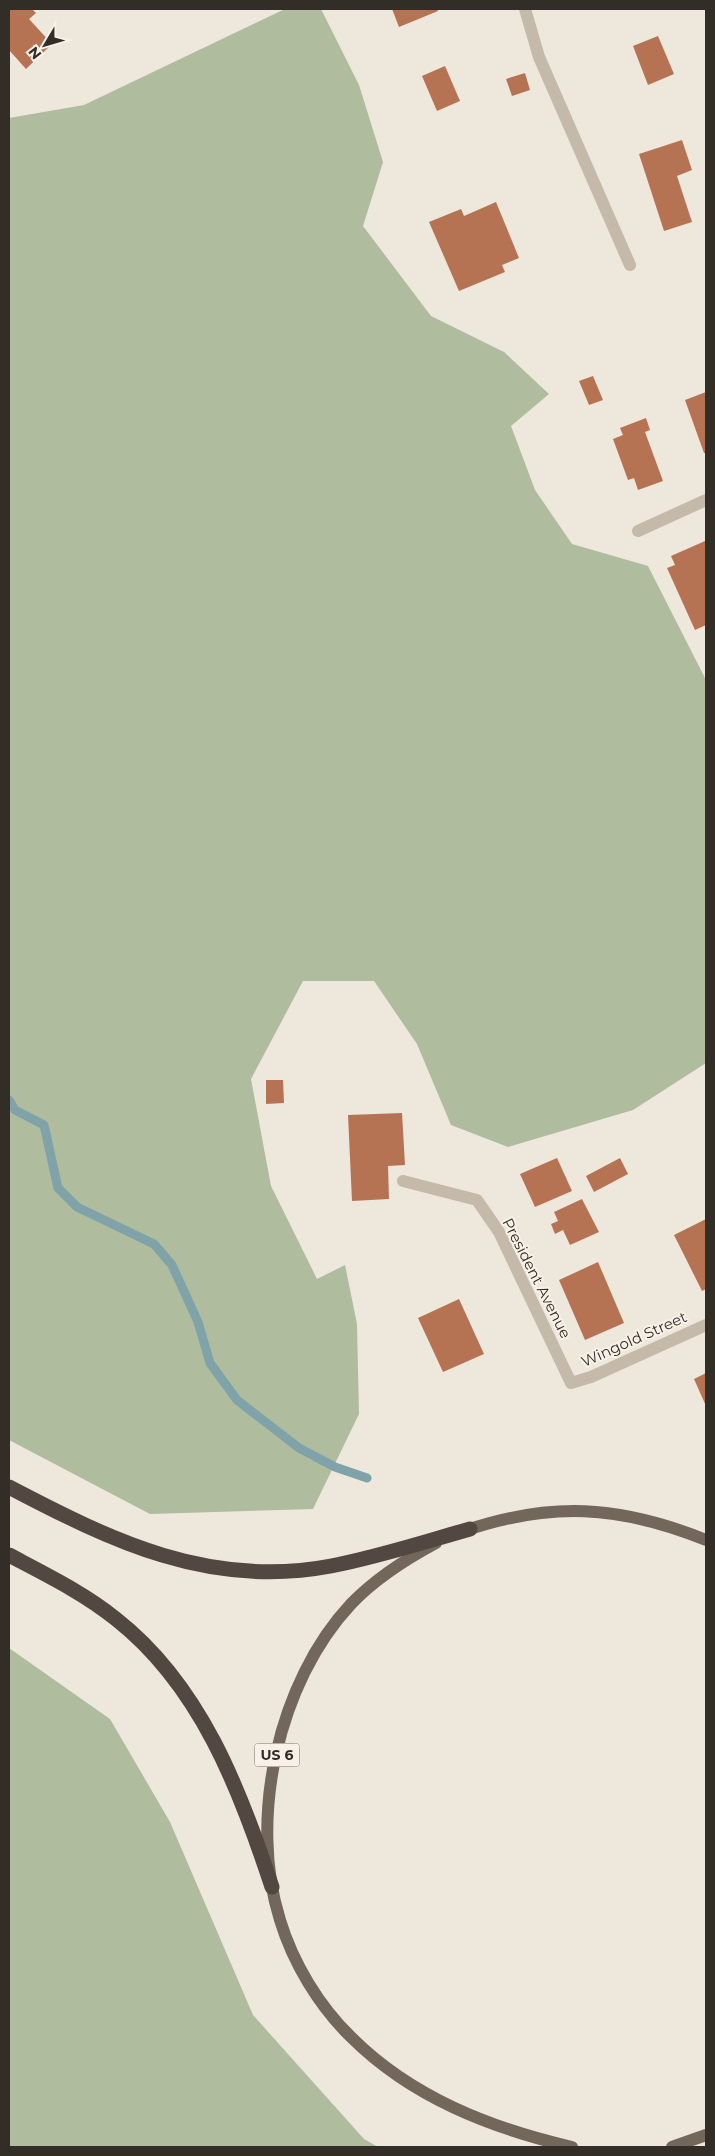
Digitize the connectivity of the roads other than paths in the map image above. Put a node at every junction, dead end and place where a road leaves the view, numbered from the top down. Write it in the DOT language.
graph roads {
  1 [pos="524,9"];
  2 [pos="630,265"];
  3 [pos="706,500"];
  4 [pos="638,531"];
  5 [pos="403,1181"];
  6 [pos="706,1325"];
  7 [pos="574,1382"];
  8 [pos="9,1487"];
  9 [pos="470,1529"];
  10 [pos="706,1540"];
  11 [pos="9,1554"];
  12 [pos="272,1888"];
  13 [pos="706,2135"];
  14 [pos="571,2147"];
  15 [pos="672,2147"];
  1 -- 2 [label="street"];
  3 -- 4 [label="street"];
  5 -- 7 [label="street, President Avenue"];
  6 -- 7 [label="street, Wingold Street"];
  8 -- 9 [label="highway"];
  9 -- 10 [label="main road, US 6"];
  9 -- 12 [label="main road, US 6"];
  11 -- 12 [label="highway"];
  12 -- 14 [label="main road, US 6"];
  13 -- 15 [label="main road"];
}
